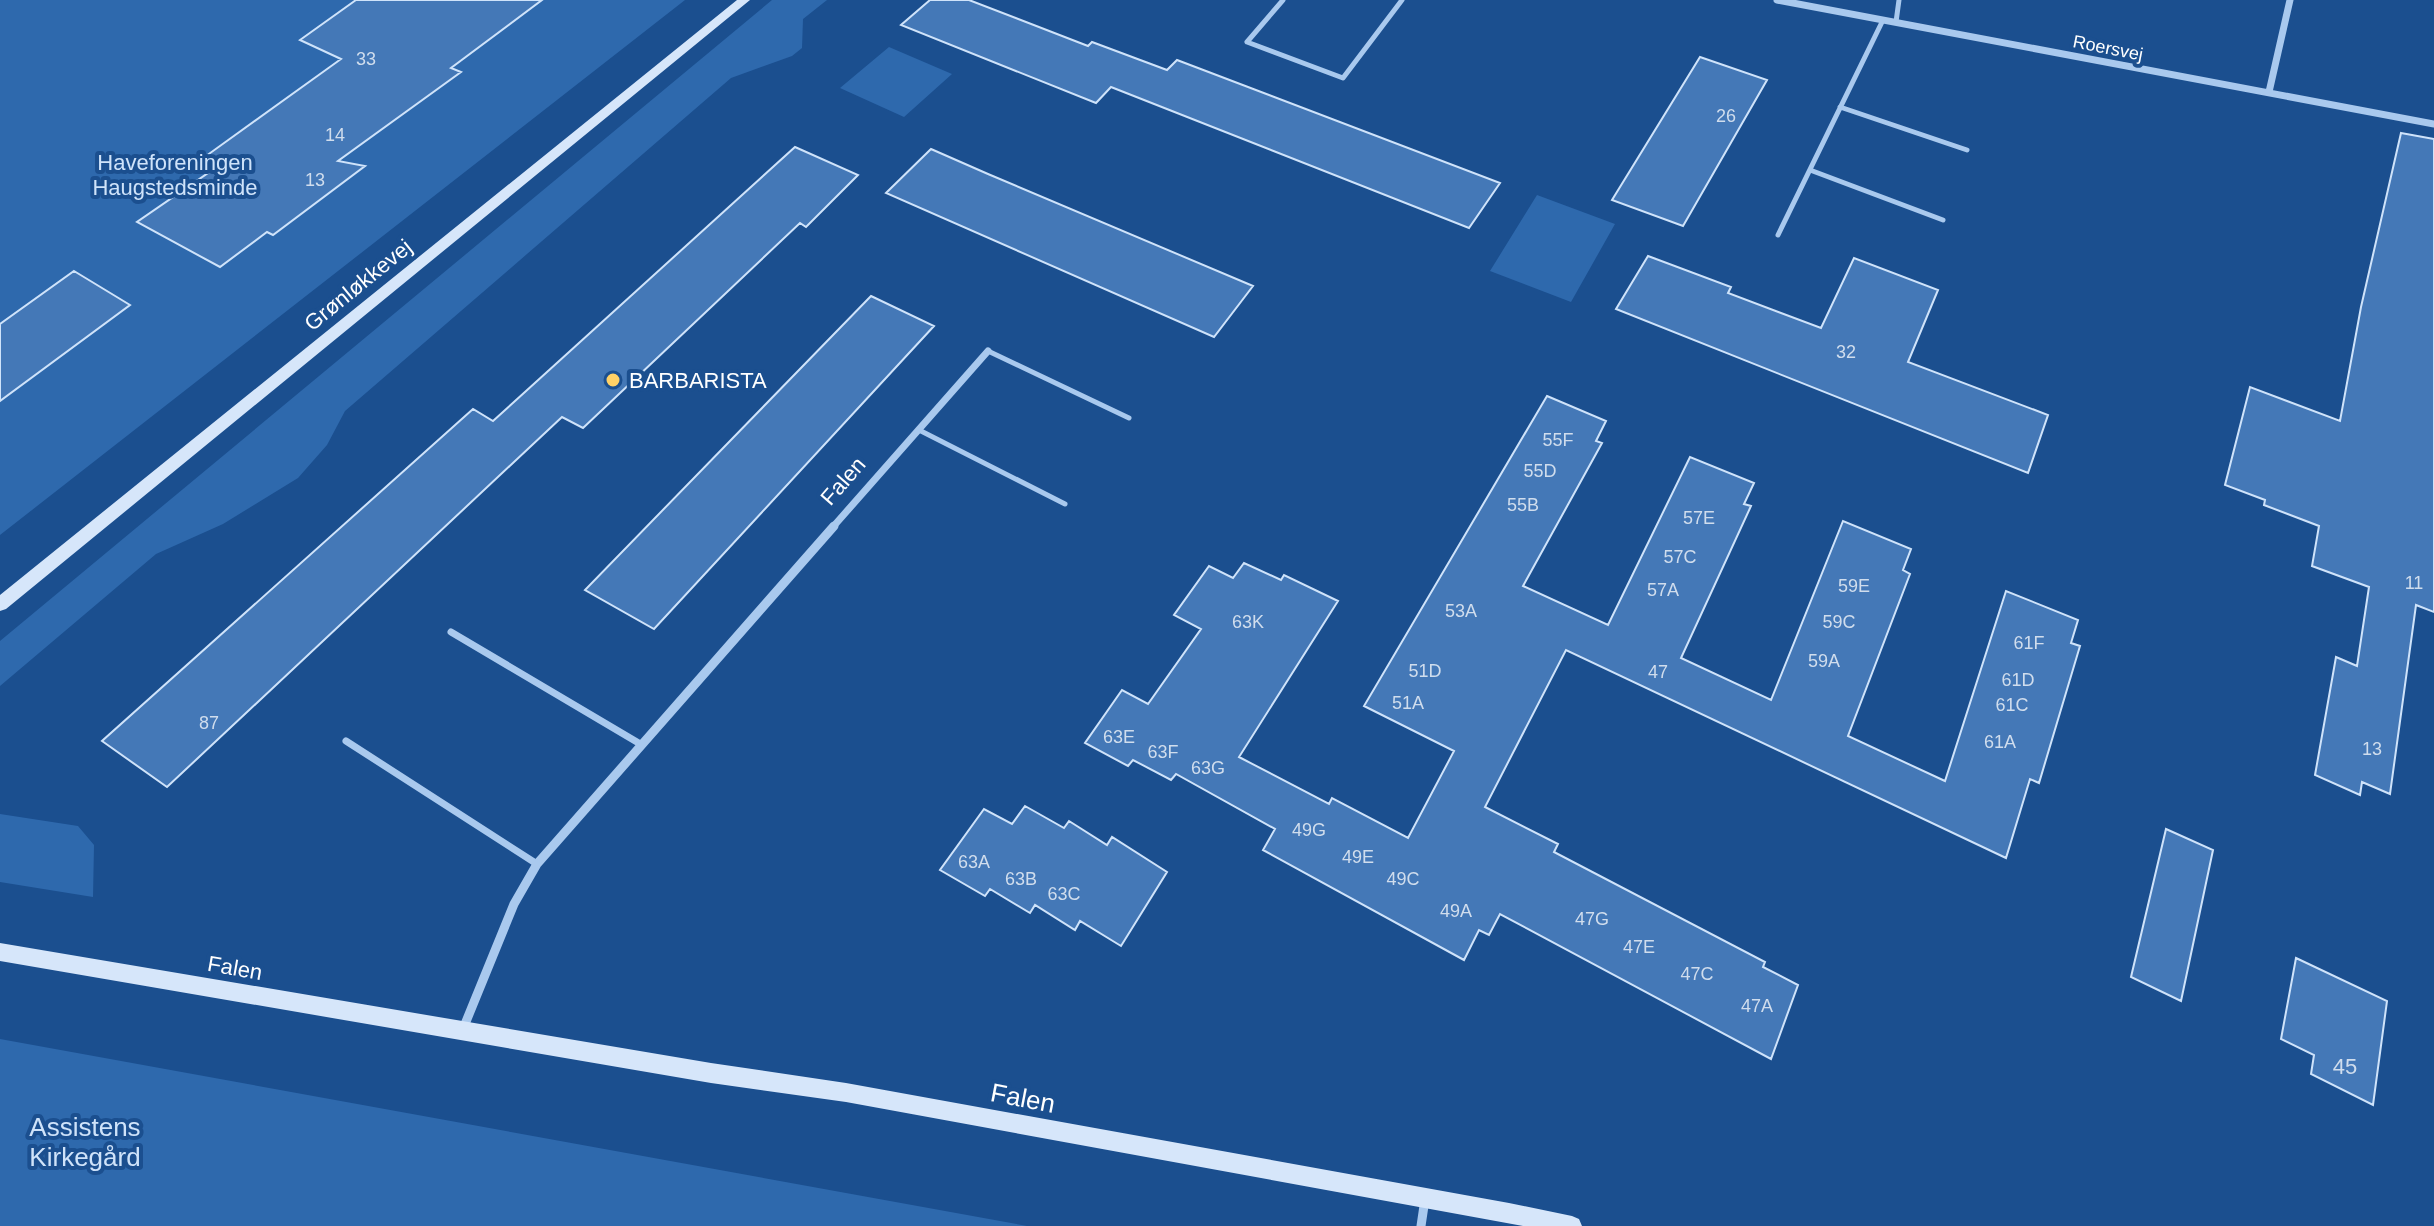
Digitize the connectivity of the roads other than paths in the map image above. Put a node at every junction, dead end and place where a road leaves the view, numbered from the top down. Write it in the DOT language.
graph roads {
  1 [pos="744,0"];
  2 [pos="1283,0"];
  3 [pos="1402,0"];
  4 [pos="1777,0"];
  5 [pos="1899,0"];
  6 [pos="2290,0"];
  7 [pos="1883,20"];
  8 [pos="1896,22"];
  9 [pos="2269,92"];
  10 [pos="1840,107"];
  11 [pos="2434,124"];
  12 [pos="1967,150"];
  13 [pos="1810,170"];
  14 [pos="1943,220"];
  15 [pos="1778,235"];
  16 [pos="988,351"];
  17 [pos="1129,418"];
  18 [pos="919,430"];
  19 [pos="1065,504"];
  20 [pos="0,604"];
  21 [pos="451,632"];
  22 [pos="346,741"];
  23 [pos="642,745"];
  24 [pos="537,864"];
  25 [pos="0,952"];
  26 [pos="463,1030"];
  27 [pos="1426,1194"];
  28 [pos="1421,1226"];
  29 [pos="1572,1226"];
  1 -- 20 [label="street, Grønløkkevej"];
  2 -- 3 [label="lane"];
  4 -- 7 [label="street, Roersvej"];
  5 -- 8 [label="lane"];
  6 -- 9 [label="street"];
  7 -- 8 [label="street, Roersvej"];
  7 -- 10 [label="lane"];
  8 -- 9 [label="street, Roersvej"];
  9 -- 11 [label="street, Roersvej"];
  10 -- 12 [label="lane"];
  10 -- 13 [label="lane"];
  13 -- 14 [label="lane"];
  13 -- 15 [label="lane"];
  16 -- 17 [label="lane"];
  16 -- 18 [label="street, Falen"];
  18 -- 19 [label="lane"];
  18 -- 23 [label="street, Falen"];
  21 -- 23 [label="lane"];
  22 -- 24 [label="lane"];
  23 -- 24 [label="street, Falen"];
  24 -- 26 [label="street, Falen"];
  25 -- 26 [label="street, Falen"];
  26 -- 27 [label="street, Falen"];
  27 -- 28 [label="street"];
  27 -- 29 [label="street, Falen"];
}
